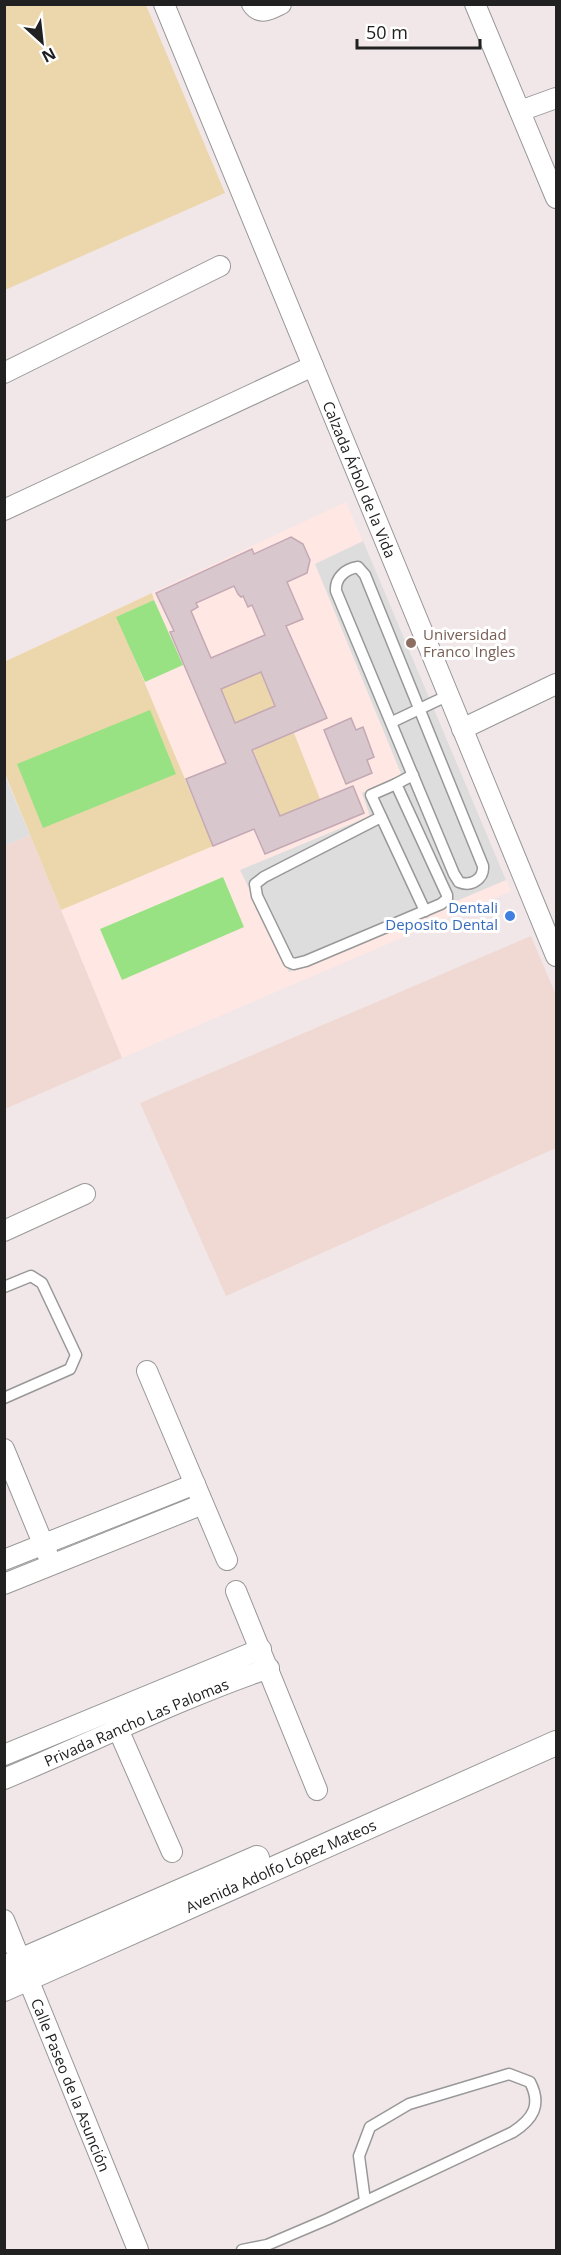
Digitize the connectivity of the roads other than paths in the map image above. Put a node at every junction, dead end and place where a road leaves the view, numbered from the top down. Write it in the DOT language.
graph roads {
  1 [pos="164,4"];
  2 [pos="252,4"];
  3 [pos="281,4"];
  4 [pos="475,4"];
  5 [pos="556,98"];
  6 [pos="520,111"];
  7 [pos="556,198"];
  8 [pos="220,266"];
  9 [pos="313,366"];
  10 [pos="4,373"];
  11 [pos="4,510"];
  12 [pos="556,684"];
  13 [pos="449,695"];
  14 [pos="420,709"];
  15 [pos="392,722"];
  16 [pos="462,729"];
  17 [pos="413,775"];
  18 [pos="396,784"];
  19 [pos="381,817"];
  20 [pos="425,911"];
  21 [pos="556,956"];
  22 [pos="85,1194"];
  23 [pos="4,1231"];
  24 [pos="4,1287"];
  25 [pos="147,1371"];
  26 [pos="4,1398"];
  27 [pos="4,1449"];
  28 [pos="195,1484"];
  29 [pos="203,1504"];
  30 [pos="44,1546"];
  31 [pos="4,1560"];
  32 [pos="228,1560"];
  33 [pos="52,1565"];
  34 [pos="4,1584"];
  35 [pos="236,1591"];
  36 [pos="261,1649"];
  37 [pos="269,1668"];
  38 [pos="111,1712"];
  39 [pos="556,1728"];
  40 [pos="118,1731"];
  41 [pos="556,1743"];
  42 [pos="4,1755"];
  43 [pos="4,1779"];
  44 [pos="317,1790"];
  45 [pos="172,1852"];
  46 [pos="4,1920"];
  47 [pos="18,1969"];
  48 [pos="4,1989"];
  49 [pos="365,2201"];
  50 [pos="138,2250"];
  51 [pos="242,2250"];
  1 -- 9 [label="street, Calzada Árbol de la Vida"];
  2 -- 3 [label="street"];
  4 -- 6 [label="street"];
  5 -- 6 [label="street"];
  6 -- 7 [label="street"];
  8 -- 10 [label="street"];
  9 -- 11 [label="street"];
  9 -- 13 [label="street, Calzada Árbol de la Vida"];
  12 -- 16 [label="street"];
  13 -- 14 [label="lane"];
  13 -- 16 [label="street, Calzada Árbol de la Vida"];
  14 -- 15 [label="lane"];
  14 -- 15 [label="lane"];
  14 -- 17 [label="lane"];
  15 -- 17 [label="lane"];
  16 -- 21 [label="street, Calzada Árbol de la Vida"];
  17 -- 18 [label="lane"];
  18 -- 19 [label="lane"];
  18 -- 20 [label="lane"];
  19 -- 20 [label="lane"];
  19 -- 20 [label="lane"];
  22 -- 23 [label="street"];
  24 -- 26 [label="lane"];
  25 -- 28 [label="street"];
  27 -- 30 [label="street"];
  28 -- 29 [label="street"];
  28 -- 30 [label="street"];
  29 -- 32 [label="street"];
  29 -- 33 [label="street"];
  30 -- 31 [label="street"];
  30 -- 33 [label="street"];
  33 -- 34 [label="street"];
  35 -- 36 [label="street"];
  36 -- 37 [label="street"];
  36 -- 38 [label="street, Privada Rancho Las Palomas"];
  37 -- 40 [label="street, Privada Rancho Las Palomas"];
  37 -- 44 [label="street"];
  38 -- 40 [label="street"];
  38 -- 42 [label="street, Privada Rancho Las Palomas"];
  39 -- 47 [label="street, Avenida Adolfo López Mateos"];
  40 -- 43 [label="street, Privada Rancho Las Palomas"];
  40 -- 45 [label="street"];
  41 -- 47 [label="street, Avenida Adolfo López Mateos"];
  46 -- 47 [label="street, Calle Paseo de la Asunción"];
  47 -- 48 [label="street, Avenida Adolfo López Mateos"];
  47 -- 50 [label="street, Calle Paseo de la Asunción"];
  49 -- 49 [label="lane"];
  49 -- 51 [label="lane"];
}
